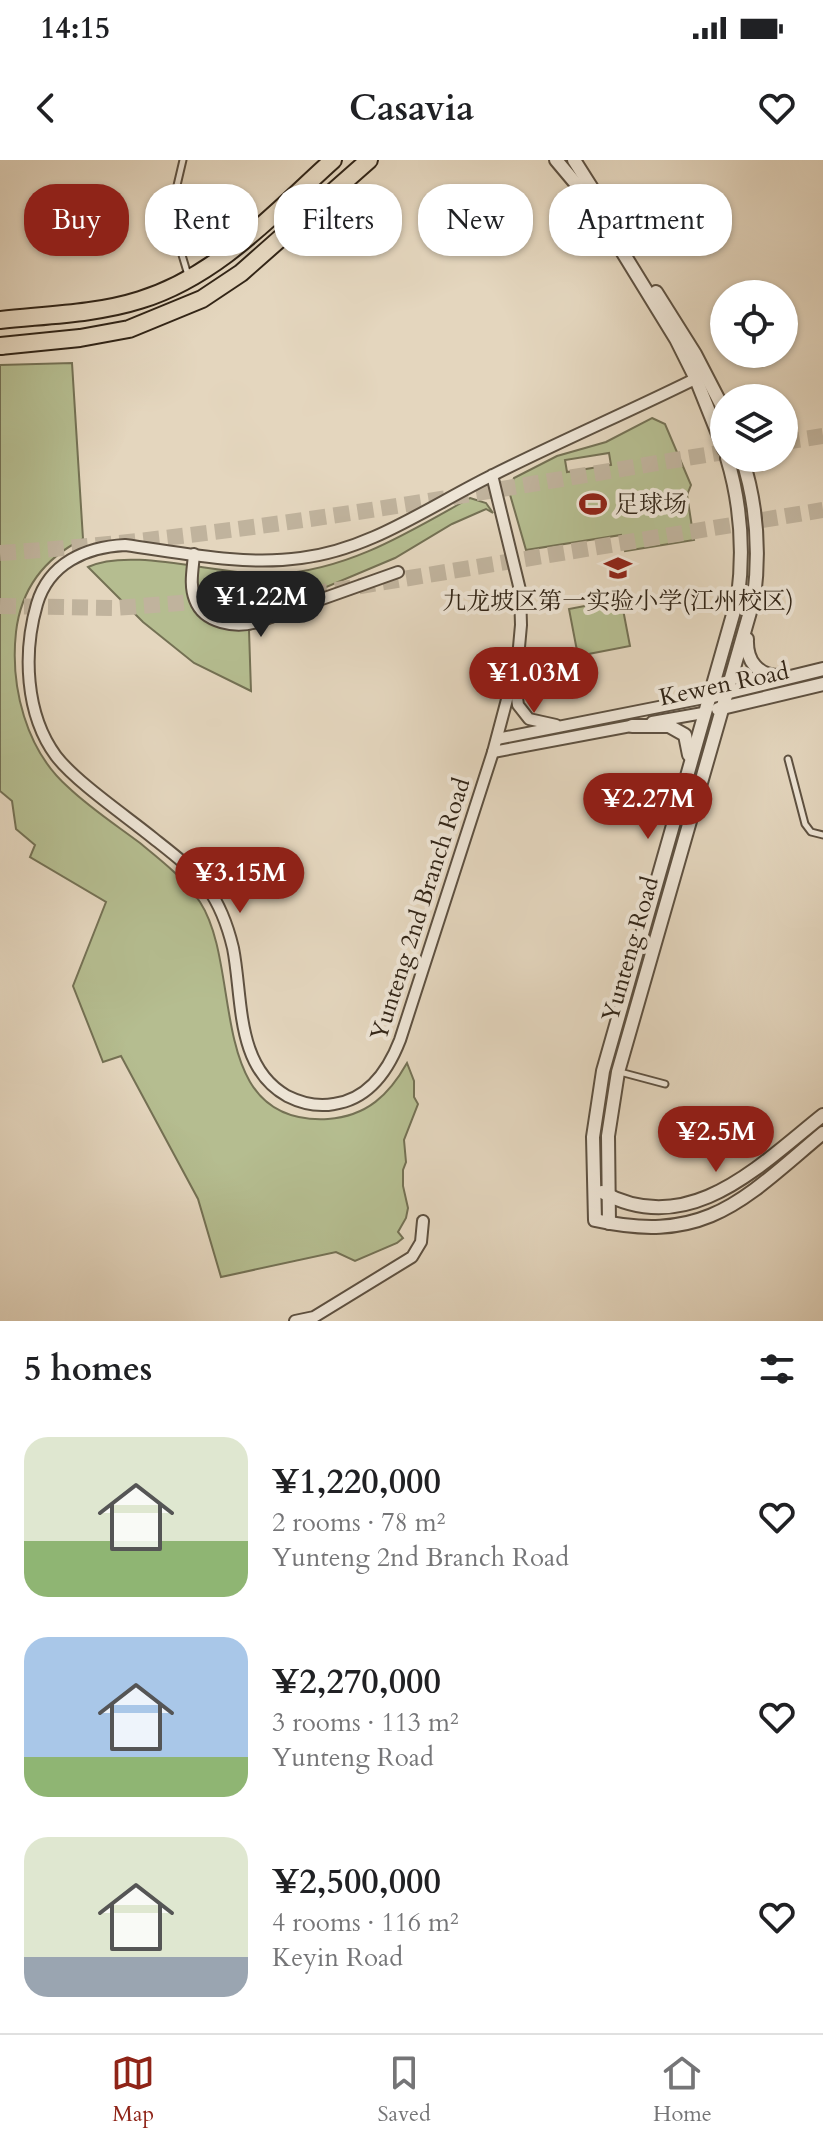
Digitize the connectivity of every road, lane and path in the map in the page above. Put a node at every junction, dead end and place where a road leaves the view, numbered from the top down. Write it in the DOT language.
graph roads {
  1 [pos="183,160"];
  2 [pos="333,160"];
  3 [pos="369,160"];
  4 [pos="556,160"];
  5 [pos="574,160"];
  6 [pos="190,280"];
  7 [pos="0,320"];
  8 [pos="0,346"];
  9 [pos="701,376"];
  10 [pos="710,389"];
  11 [pos="710,405"];
  12 [pos="730,472"];
  13 [pos="746,472"];
  14 [pos="492,475"];
  15 [pos="194,554"];
  16 [pos="398,572"];
  17 [pos="749,622"];
  18 [pos="823,669"];
  19 [pos="514,675"];
  20 [pos="795,676"];
  21 [pos="823,684"];
  22 [pos="728,693"];
  23 [pos="709,697"];
  24 [pos="723,708"];
  25 [pos="703,713"];
  26 [pos="578,725"];
  27 [pos="632,726"];
  28 [pos="497,739"];
  29 [pos="493,752"];
  30 [pos="788,759"];
  31 [pos="688,766"];
  32 [pos="823,835"];
  33 [pos="618,1072"];
  34 [pos="665,1084"];
  35 [pos="823,1115"];
  36 [pos="823,1133"];
  37 [pos="592,1187"];
  38 [pos="607,1195"];
  39 [pos="423,1221"];
  40 [pos="609,1223"];
  41 [pos="295,1321"];
  1 -- 6 [label="lane"];
  2 -- 6 [label="main road"];
  3 -- 8 [label="main road"];
  4 -- 9 [label="street"];
  5 -- 9 [label="street"];
  6 -- 7 [label="main road"];
  9 -- 10 [label="street"];
  9 -- 11 [label="street"];
  9 -- 14 [label="street, Yunteng 2nd Branch Road"];
  12 -- 23 [label="street, Yunteng Road"];
  13 -- 17 [label="street, Yunteng Road"];
  14 -- 15 [label="street, Yunteng 2nd Branch Road"];
  14 -- 19 [label="street, Yunteng 2nd Branch Road"];
  15 -- 16 [label="street"];
  15 -- 29 [label="street, Yunteng 2nd Branch Road"];
  17 -- 20 [label="street"];
  17 -- 22 [label="street, Yunteng Road"];
  18 -- 20 [label="street, Kewen Road"];
  19 -- 26 [label="street"];
  19 -- 28 [label="street, Yunteng 2nd Branch Road"];
  20 -- 22 [label="street, Kewen Road"];
  21 -- 24 [label="street, Kewen Road"];
  22 -- 23 [label="street, Kewen Road"];
  22 -- 24 [label="street, Yunteng Road"];
  23 -- 25 [label="street, Yunteng Road"];
  23 -- 26 [label="street, Kewen Road"];
  24 -- 25 [label="street, Kewen Road"];
  24 -- 33 [label="street, Yunteng Road"];
  25 -- 27 [label="street, Kewen Road"];
  25 -- 31 [label="street, Yunteng Road"];
  26 -- 28 [label="street, Kewen Road"];
  27 -- 29 [label="street, Kewen Road"];
  27 -- 31 [label="street"];
  28 -- 29 [label="street, Yunteng 2nd Branch Road"];
  30 -- 32 [label="lane"];
  31 -- 37 [label="street, Yunteng Road"];
  33 -- 34 [label="lane"];
  33 -- 38 [label="street, Yunteng Road"];
  35 -- 38 [label="street"];
  36 -- 40 [label="street"];
  37 -- 38 [label="street"];
  37 -- 40 [label="street, Yunteng Road"];
  38 -- 40 [label="street, Yunteng Road"];
  39 -- 41 [label="street"];
}
